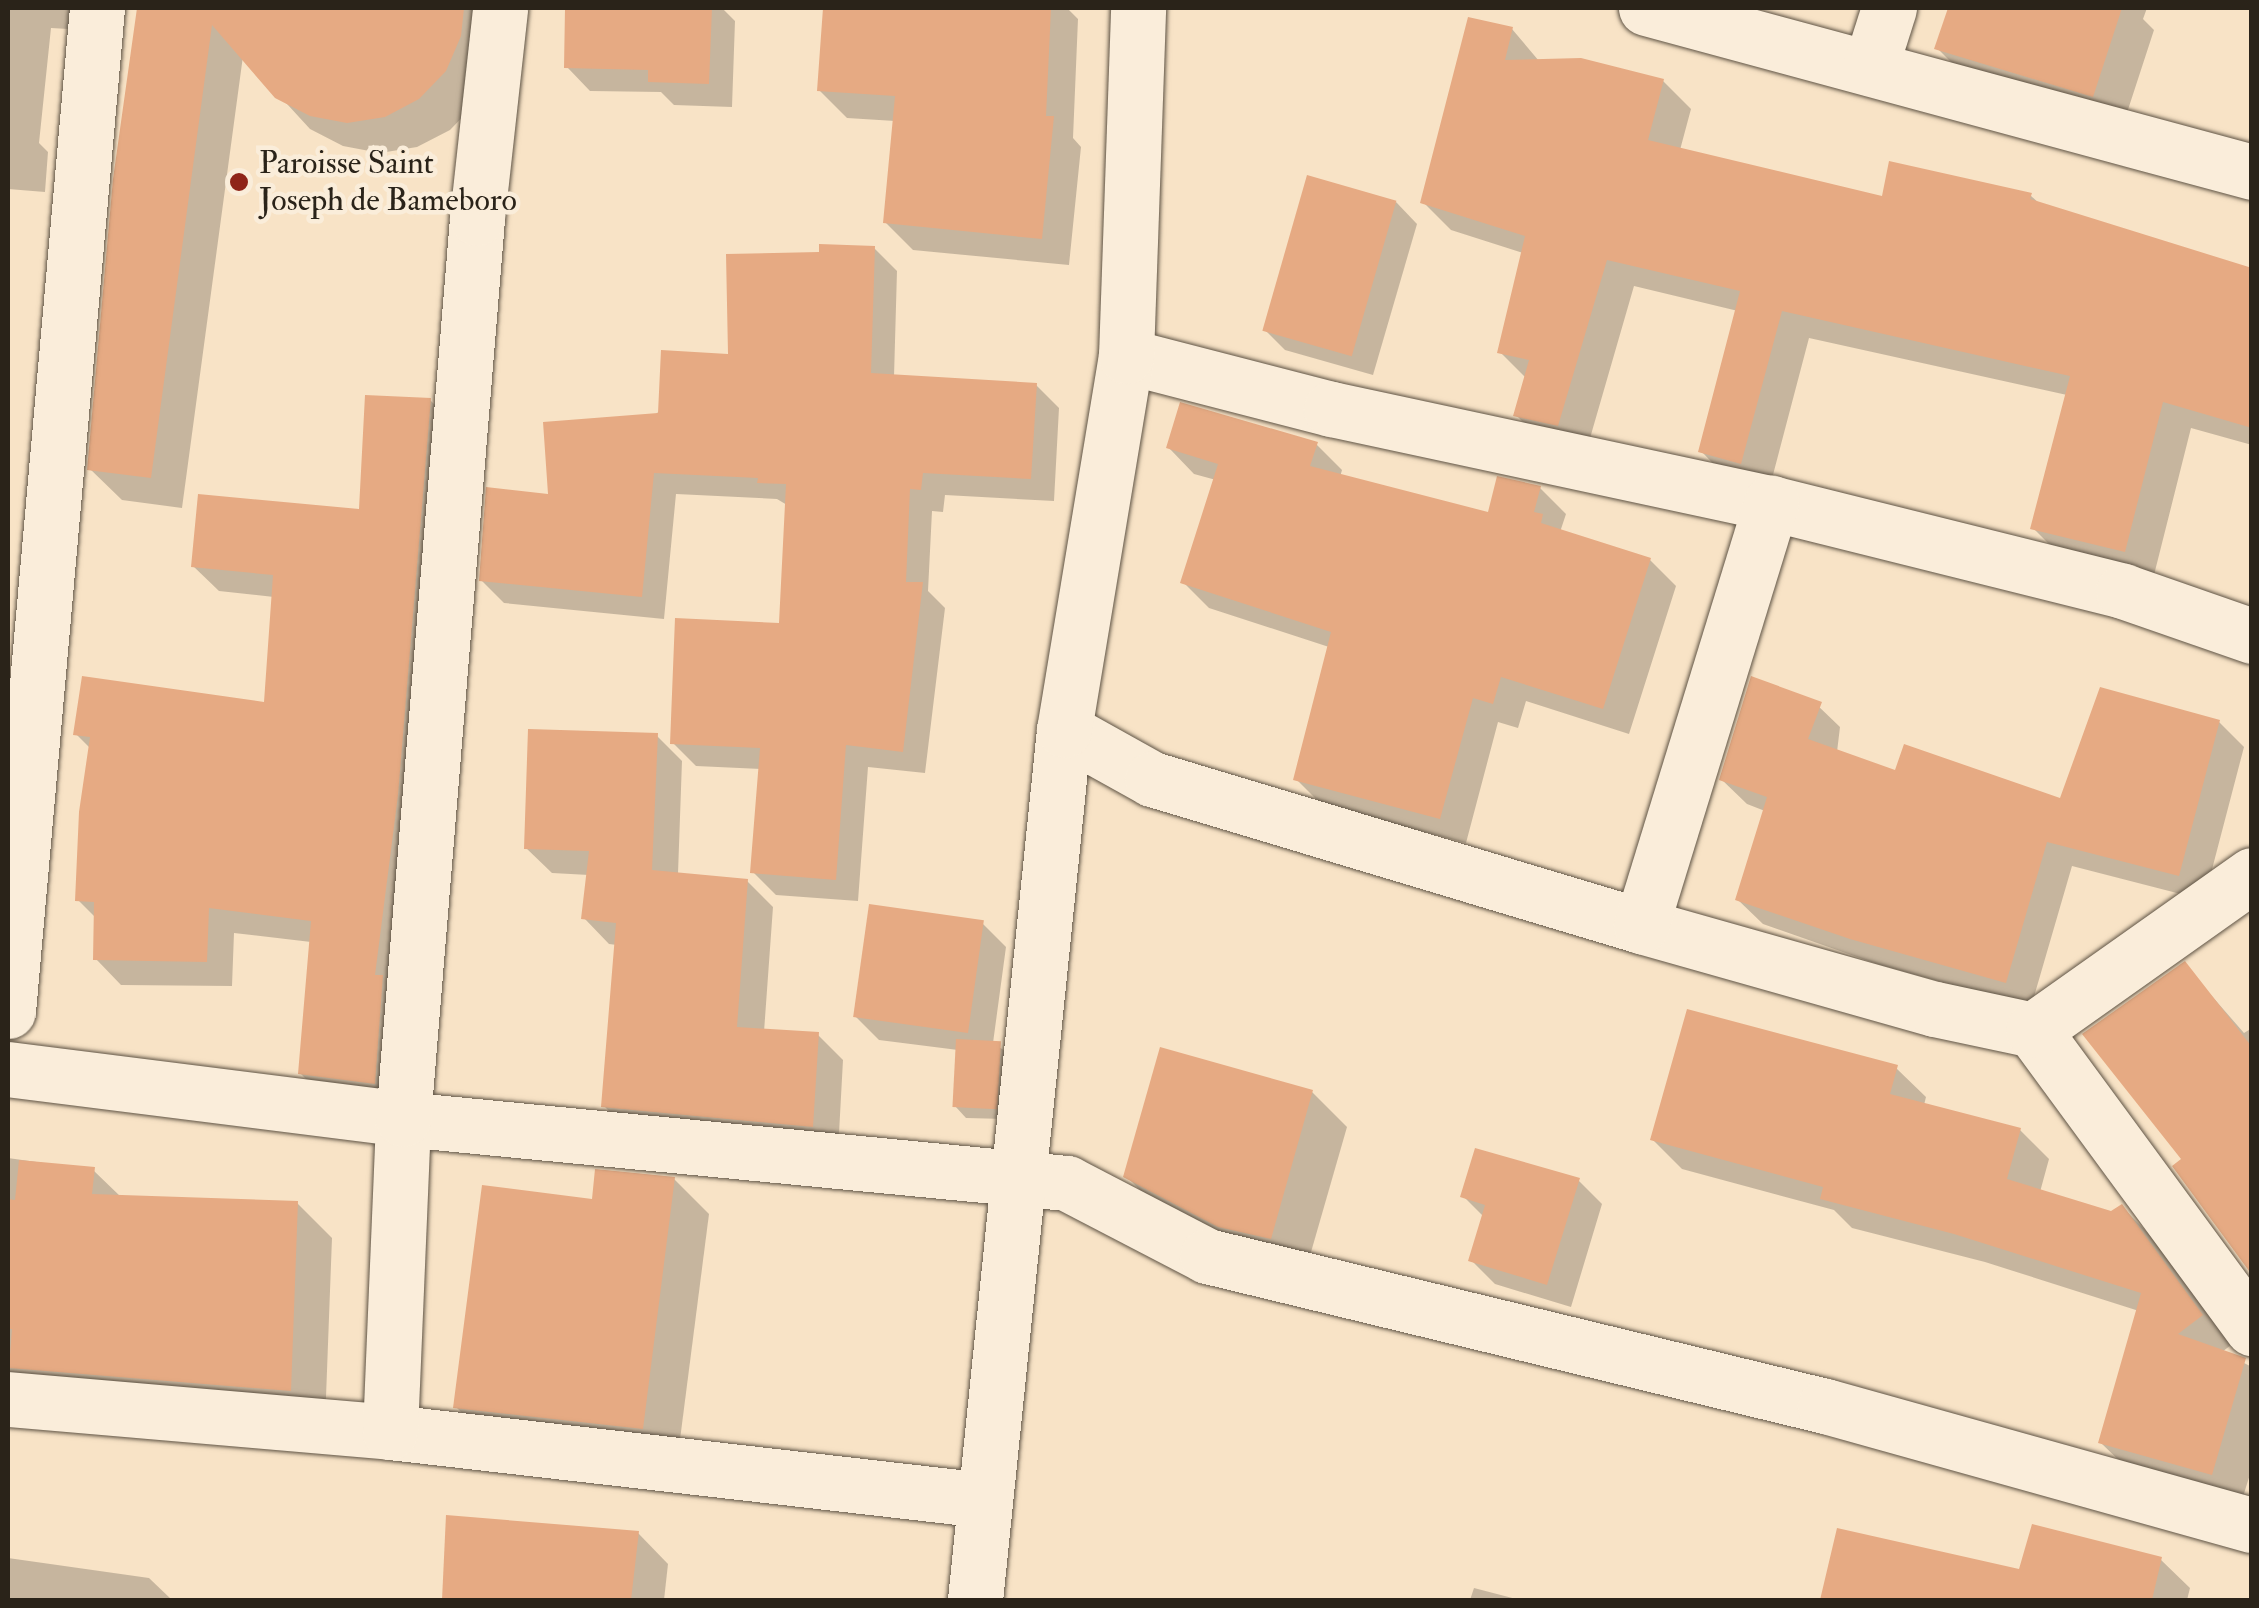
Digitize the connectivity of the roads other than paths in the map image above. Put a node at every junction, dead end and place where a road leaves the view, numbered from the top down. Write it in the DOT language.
graph roads {
  1 [pos="97,8"];
  2 [pos="500,8"];
  3 [pos="1138,8"];
  4 [pos="1646,8"];
  5 [pos="1889,8"];
  6 [pos="1870,68"];
  7 [pos="2252,172"];
  8 [pos="1126,356"];
  9 [pos="1771,503"];
  10 [pos="2252,636"];
  11 [pos="1064,730"];
  12 [pos="2252,875"];
  13 [pos="1641,926"];
  14 [pos="8,1011"];
  15 [pos="2033,1030"];
  16 [pos="8,1069"];
  17 [pos="403,1118"];
  18 [pos="1015,1177"];
  19 [pos="2252,1328"];
  20 [pos="8,1398"];
  21 [pos="390,1432"];
  22 [pos="984,1500"];
  23 [pos="2252,1525"];
  24 [pos="975,1600"];
  1 -- 14 [label="street"];
  2 -- 17 [label="street"];
  3 -- 8 [label="street"];
  4 -- 6 [label="street"];
  5 -- 6 [label="street"];
  6 -- 7 [label="street"];
  8 -- 9 [label="street"];
  8 -- 11 [label="street"];
  9 -- 10 [label="street"];
  9 -- 13 [label="street"];
  11 -- 13 [label="street"];
  11 -- 18 [label="street"];
  12 -- 15 [label="street"];
  13 -- 15 [label="street"];
  15 -- 19 [label="street"];
  16 -- 17 [label="street"];
  17 -- 18 [label="street"];
  17 -- 21 [label="street"];
  18 -- 22 [label="street"];
  18 -- 23 [label="street"];
  20 -- 21 [label="street"];
  21 -- 22 [label="street"];
  22 -- 24 [label="street"];
}
